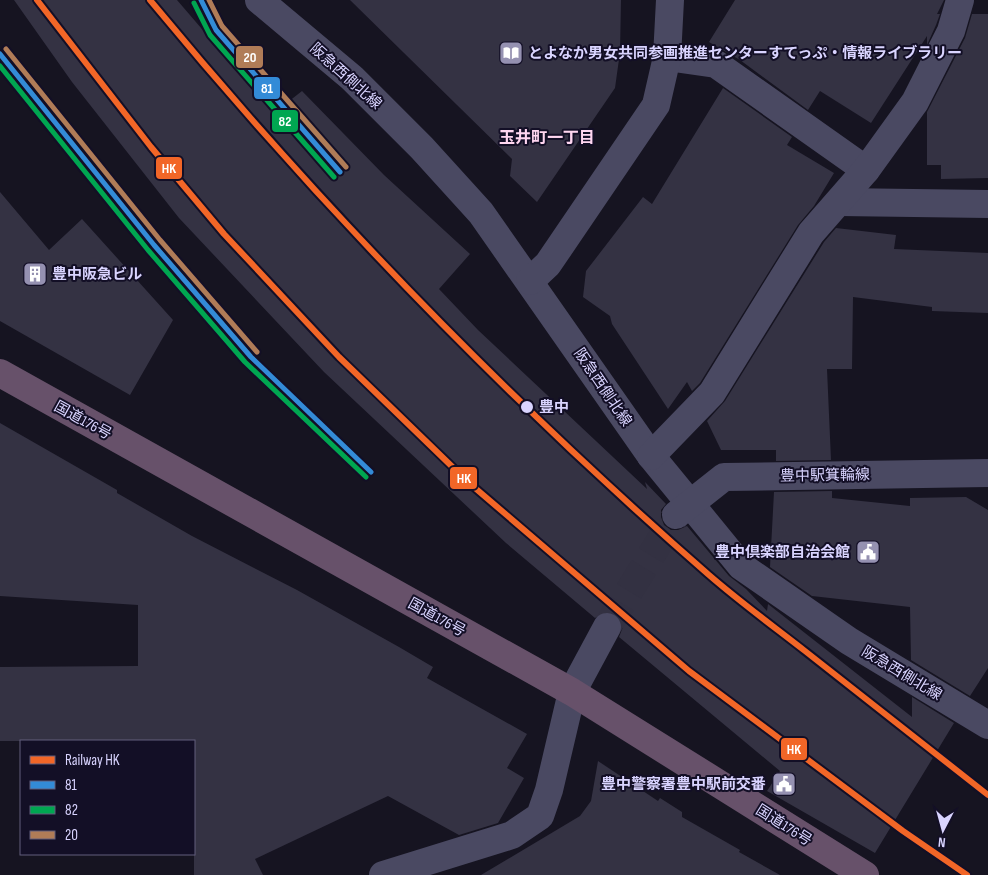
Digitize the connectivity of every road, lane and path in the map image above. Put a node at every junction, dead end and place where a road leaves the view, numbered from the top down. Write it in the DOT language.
graph roads {
  1 [pos="259,0"];
  2 [pos="670,0"];
  3 [pos="960,0"];
  4 [pos="667,57"];
  5 [pos="866,170"];
  6 [pos="839,202"];
  7 [pos="988,204"];
  8 [pos="530,281"];
  9 [pos="0,373"];
  10 [pos="651,456"];
  11 [pos="988,473"];
  12 [pos="683,509"];
  13 [pos="607,628"];
  14 [pos="572,692"];
  15 [pos="988,725"];
  16 [pos="383,875"];
  17 [pos="865,875"];
  1 -- 8 [label="street, 阪急西側北線"];
  2 -- 4 [label="street"];
  3 -- 5 [label="street"];
  4 -- 5 [label="street"];
  4 -- 8 [label="street"];
  5 -- 6 [label="street"];
  6 -- 7 [label="street"];
  6 -- 10 [label="street"];
  8 -- 10 [label="street, 阪急西側北線"];
  9 -- 14 [label="highway, 国道176号"];
  10 -- 12 [label="street, 阪急西側北線"];
  11 -- 12 [label="street, 豊中駅箕輪線"];
  12 -- 15 [label="street, 阪急西側北線"];
  13 -- 14 [label="street"];
  14 -- 16 [label="street"];
  14 -- 17 [label="highway, 国道176号"];
}
